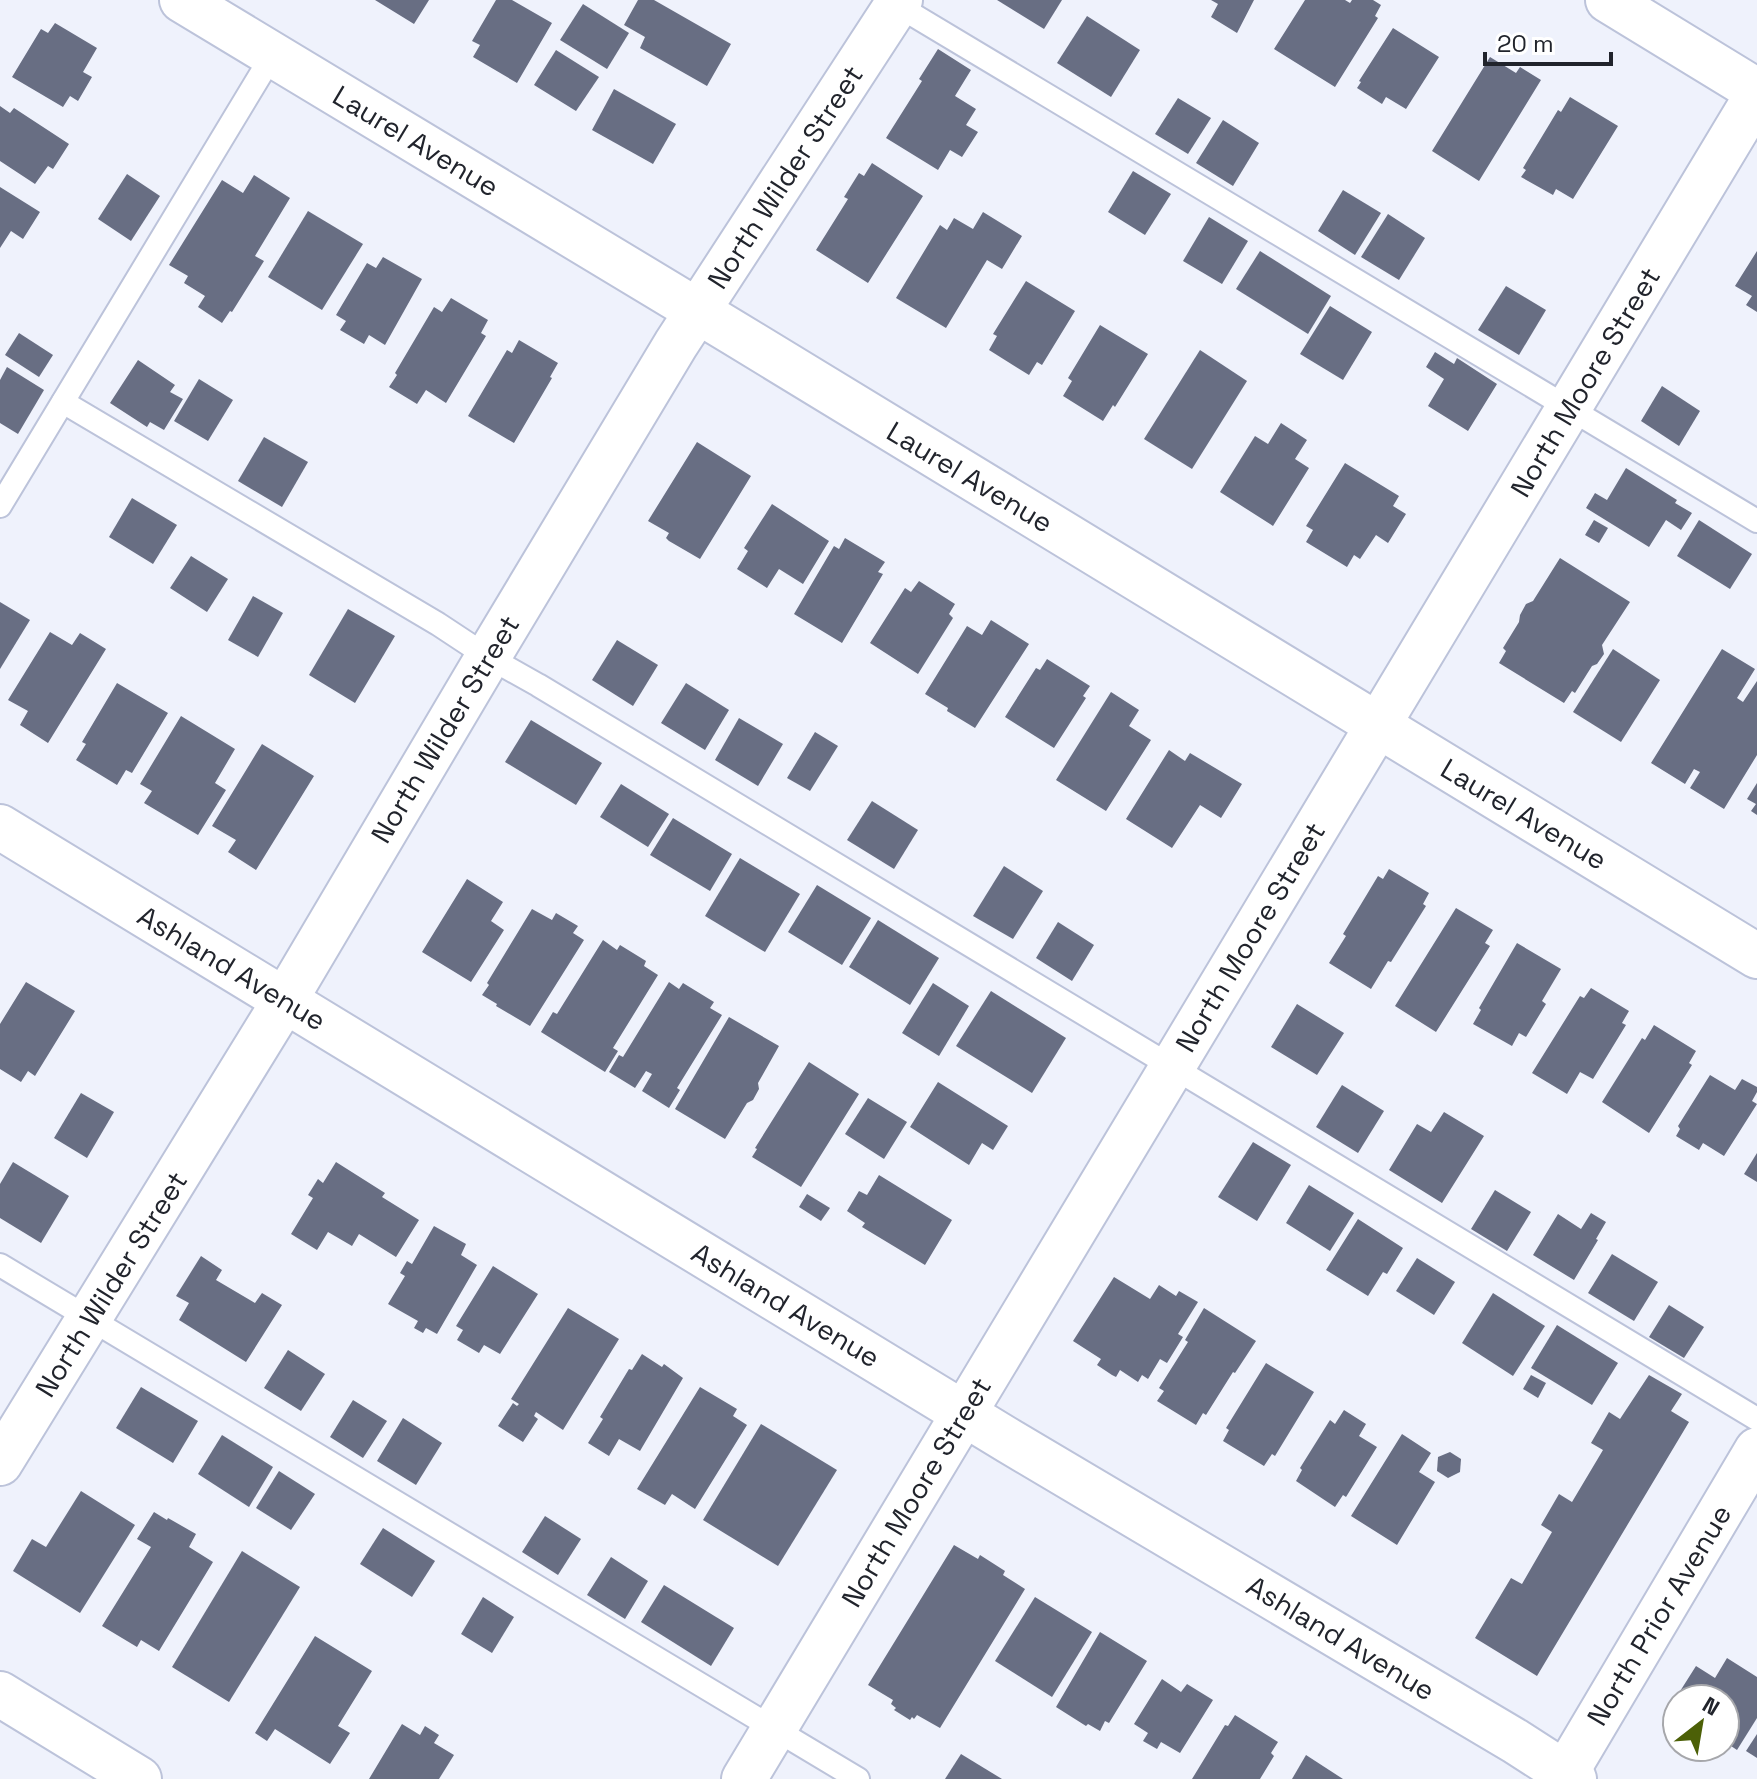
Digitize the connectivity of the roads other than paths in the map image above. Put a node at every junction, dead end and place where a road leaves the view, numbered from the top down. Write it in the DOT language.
graph roads {
  1 [pos="182,0"];
  2 [pos="1608,0"];
  3 [pos="895,2"];
  4 [pos="273,54"];
  5 [pos="1757,93"];
  6 [pos="698,312"];
  7 [pos="63,402"];
  8 [pos="1569,408"];
  9 [pos="0,506"];
  10 [pos="1757,521"];
  11 [pos="488,657"];
  12 [pos="1377,726"];
  13 [pos="0,827"];
  14 [pos="1757,956"];
  15 [pos="285,1000"];
  16 [pos="1173,1066"];
  17 [pos="0,1265"];
  18 [pos="89,1318"];
  19 [pos="964,1413"];
  20 [pos="1757,1419"];
  21 [pos="1757,1450"];
  22 [pos="0,1463"];
  23 [pos="0,1694"];
  24 [pos="775,1728"];
  25 [pos="1567,1777"];
  26 [pos="139,1779"];
  27 [pos="744,1779"];
  28 [pos="858,1779"];
  1 -- 4 [label="street, Laurel Avenue"];
  2 -- 5 [label="street"];
  3 -- 6 [label="street, North Wilder Street"];
  3 -- 8 [label="lane"];
  4 -- 6 [label="street, Laurel Avenue"];
  4 -- 7 [label="lane"];
  5 -- 8 [label="street, North Moore Street"];
  6 -- 11 [label="street, North Wilder Street"];
  6 -- 12 [label="street, Laurel Avenue"];
  7 -- 9 [label="lane"];
  7 -- 11 [label="lane"];
  8 -- 10 [label="lane"];
  8 -- 12 [label="street, North Moore Street"];
  11 -- 15 [label="street, North Wilder Street"];
  11 -- 16 [label="lane"];
  12 -- 14 [label="street, Laurel Avenue"];
  12 -- 16 [label="street, North Moore Street"];
  13 -- 15 [label="street, Ashland Avenue"];
  15 -- 18 [label="street, North Wilder Street"];
  15 -- 19 [label="street, Ashland Avenue"];
  16 -- 19 [label="street, North Moore Street"];
  16 -- 20 [label="lane"];
  17 -- 18 [label="lane"];
  18 -- 22 [label="street, North Wilder Street"];
  18 -- 24 [label="lane"];
  19 -- 24 [label="street, North Moore Street"];
  19 -- 25 [label="street, Ashland Avenue"];
  21 -- 25 [label="street, North Prior Avenue"];
  23 -- 26 [label="street"];
  24 -- 27 [label="street, North Moore Street"];
  24 -- 28 [label="lane"];
}
